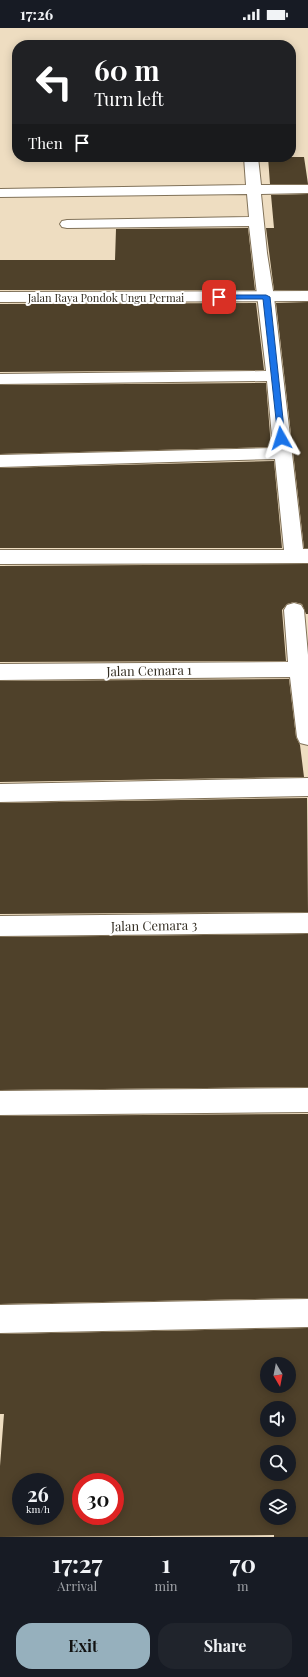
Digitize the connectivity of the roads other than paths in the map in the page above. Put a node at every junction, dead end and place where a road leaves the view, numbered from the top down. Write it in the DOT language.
graph roads {
  1 [pos="251,162"];
  2 [pos="308,189"];
  3 [pos="253,191"];
  4 [pos="0,193"];
  5 [pos="256,221"];
  6 [pos="67,224"];
  7 [pos="308,296"];
  8 [pos="0,297"];
  9 [pos="266,297"];
  10 [pos="274,376"];
  11 [pos="0,379"];
  12 [pos="283,454"];
  13 [pos="0,461"];
  14 [pos="301,556"];
  15 [pos="0,557"];
  16 [pos="294,610"];
  17 [pos="298,669"];
  18 [pos="0,672"];
  19 [pos="308,737"];
  20 [pos="308,787"];
  21 [pos="0,793"];
  22 [pos="308,923"];
  23 [pos="0,926"];
  24 [pos="308,1100"];
  25 [pos="0,1103"];
  26 [pos="308,1313"];
  27 [pos="0,1319"];
  1 -- 3 [label="street"];
  2 -- 3 [label="street"];
  3 -- 4 [label="street"];
  3 -- 5 [label="street"];
  5 -- 6 [label="street"];
  5 -- 9 [label="street"];
  7 -- 9 [label="street, Jalan Raya Pondok Ungu Permai"];
  8 -- 9 [label="street, Jalan Raya Pondok Ungu Permai"];
  9 -- 10 [label="street"];
  10 -- 11 [label="street"];
  10 -- 12 [label="street"];
  12 -- 13 [label="street"];
  12 -- 14 [label="street"];
  14 -- 15 [label="street"];
  16 -- 17 [label="street"];
  17 -- 18 [label="street, Jalan Cemara 1"];
  17 -- 19 [label="street"];
  20 -- 21 [label="street"];
  22 -- 23 [label="street, Jalan Cemara 3"];
  24 -- 25 [label="street"];
  26 -- 27 [label="street"];
}
